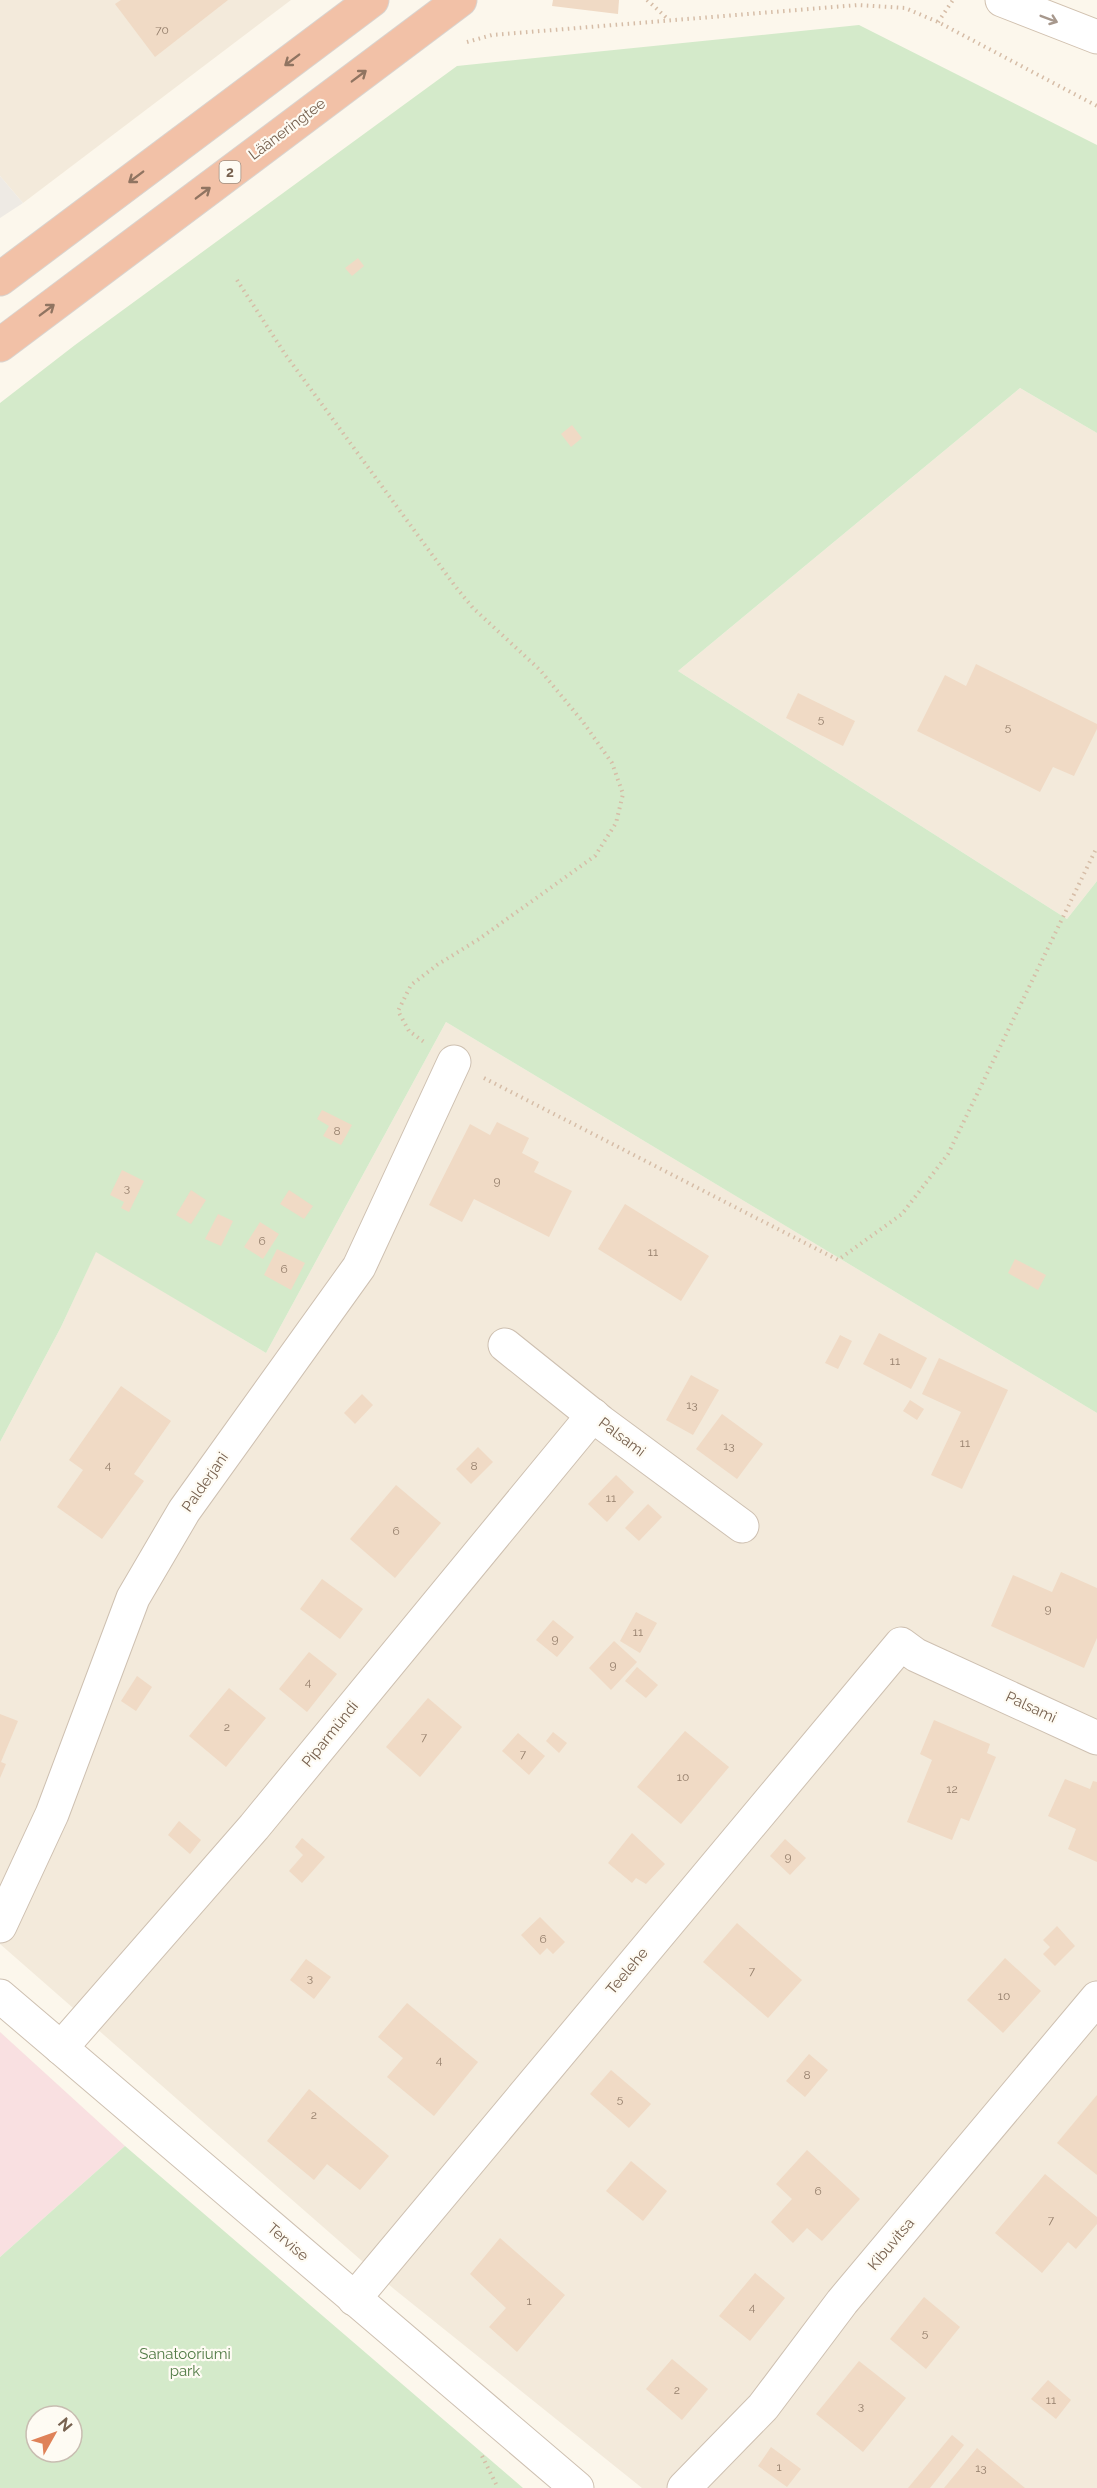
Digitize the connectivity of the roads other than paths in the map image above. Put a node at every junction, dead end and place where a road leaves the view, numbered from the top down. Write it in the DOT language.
graph roads {
  1 [pos="372,0"];
  2 [pos="460,0"];
  3 [pos="1002,0"];
  4 [pos="1065,0"];
  5 [pos="1097,22"];
  6 [pos="1097,37"];
  7 [pos="0,279"];
  8 [pos="0,345"];
  9 [pos="454,1062"];
  10 [pos="505,1345"];
  11 [pos="593,1415"];
  12 [pos="742,1526"];
  13 [pos="901,1644"];
  14 [pos="1097,1738"];
  15 [pos="0,1926"];
  16 [pos="0,1996"];
  17 [pos="1097,1998"];
  18 [pos="61,2048"];
  19 [pos="354,2299"];
  20 [pos="577,2488"];
  21 [pos="684,2488"];
  1 -- 7 [label="highway, one-way"];
  8 -- 2 [label="highway, Lääneringtee / 2, one-way"];
  3 -- 6 [label="street, one-way"];
  4 -- 5 [label="street"];
  9 -- 15 [label="street, Palderjani"];
  10 -- 11 [label="street, Palsami"];
  11 -- 12 [label="street, Palsami"];
  11 -- 18 [label="street, Piparmündi"];
  13 -- 14 [label="street, Palsami"];
  13 -- 19 [label="street, Teelehe"];
  16 -- 18 [label="street, Tervise"];
  17 -- 21 [label="street, Kibuvitsa"];
  18 -- 19 [label="street, Tervise"];
  19 -- 20 [label="street, Tervise"];
}
